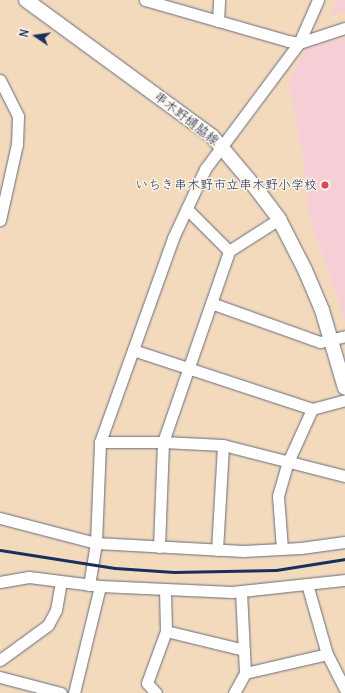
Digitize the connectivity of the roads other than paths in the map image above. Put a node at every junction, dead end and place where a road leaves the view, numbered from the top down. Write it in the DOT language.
graph roads {
  1 [pos="26,0"];
  2 [pos="145,0"];
  3 [pos="219,0"];
  4 [pos="318,0"];
  5 [pos="218,21"];
  6 [pos="345,28"];
  7 [pos="299,43"];
  8 [pos="0,80"];
  9 [pos="221,146"];
  10 [pos="187,209"];
  11 [pos="279,219"];
  12 [pos="0,220"];
  13 [pos="229,251"];
  14 [pos="211,303"];
  15 [pos="345,336"];
  16 [pos="331,338"];
  17 [pos="133,350"];
  18 [pos="188,368"];
  19 [pos="345,388"];
  20 [pos="345,400"];
  21 [pos="312,409"];
  22 [pos="100,442"];
  23 [pos="163,442"];
  24 [pos="223,445"];
  25 [pos="288,462"];
  26 [pos="345,476"];
  27 [pos="0,518"];
  28 [pos="345,542"];
  29 [pos="96,543"];
  30 [pos="159,547"];
  31 [pos="282,549"];
  32 [pos="216,550"];
  33 [pos="345,580"];
  34 [pos="0,582"];
  35 [pos="61,583"];
  36 [pos="307,584"];
  37 [pos="89,585"];
  38 [pos="100,586"];
  39 [pos="165,591"];
  40 [pos="242,591"];
  41 [pos="166,630"];
  42 [pos="244,650"];
  43 [pos="327,654"];
  44 [pos="0,660"];
  45 [pos="245,673"];
  46 [pos="0,677"];
  47 [pos="345,689"];
  48 [pos="61,693"];
  49 [pos="74,693"];
  50 [pos="156,693"];
  51 [pos="234,693"];
  1 -- 9 [label="main road, 串木野樋脇線"];
  2 -- 5 [label="street"];
  3 -- 5 [label="street"];
  4 -- 7 [label="street"];
  5 -- 7 [label="street"];
  6 -- 7 [label="street"];
  7 -- 9 [label="street"];
  8 -- 12 [label="street"];
  9 -- 10 [label="street"];
  9 -- 11 [label="main road, 串木野樋脇線"];
  10 -- 13 [label="street"];
  10 -- 17 [label="street"];
  11 -- 13 [label="street"];
  11 -- 16 [label="main road, 串木野樋脇線"];
  13 -- 14 [label="street"];
  14 -- 16 [label="street"];
  14 -- 18 [label="street"];
  15 -- 16 [label="street"];
  16 -- 19 [label="main road, 串木野樋脇線"];
  17 -- 18 [label="street"];
  17 -- 22 [label="street"];
  18 -- 21 [label="street"];
  18 -- 23 [label="street"];
  20 -- 21 [label="street"];
  21 -- 25 [label="street"];
  22 -- 23 [label="street"];
  22 -- 29 [label="street"];
  23 -- 24 [label="street"];
  23 -- 30 [label="street"];
  24 -- 25 [label="street"];
  24 -- 32 [label="street"];
  25 -- 26 [label="street"];
  25 -- 31 [label="street"];
  27 -- 29 [label="street"];
  28 -- 31 [label="street"];
  29 -- 30 [label="street"];
  29 -- 37 [label="street"];
  30 -- 32 [label="street"];
  31 -- 32 [label="street"];
  33 -- 36 [label="street"];
  34 -- 35 [label="street"];
  35 -- 37 [label="street"];
  35 -- 44 [label="street"];
  36 -- 40 [label="street"];
  36 -- 43 [label="street"];
  37 -- 38 [label="street"];
  38 -- 39 [label="street"];
  38 -- 49 [label="street"];
  39 -- 40 [label="street"];
  39 -- 41 [label="street"];
  40 -- 42 [label="street"];
  41 -- 42 [label="street"];
  41 -- 50 [label="street"];
  42 -- 45 [label="street"];
  43 -- 45 [label="street"];
  43 -- 47 [label="street"];
  45 -- 51 [label="street"];
  46 -- 48 [label="street"];
}
